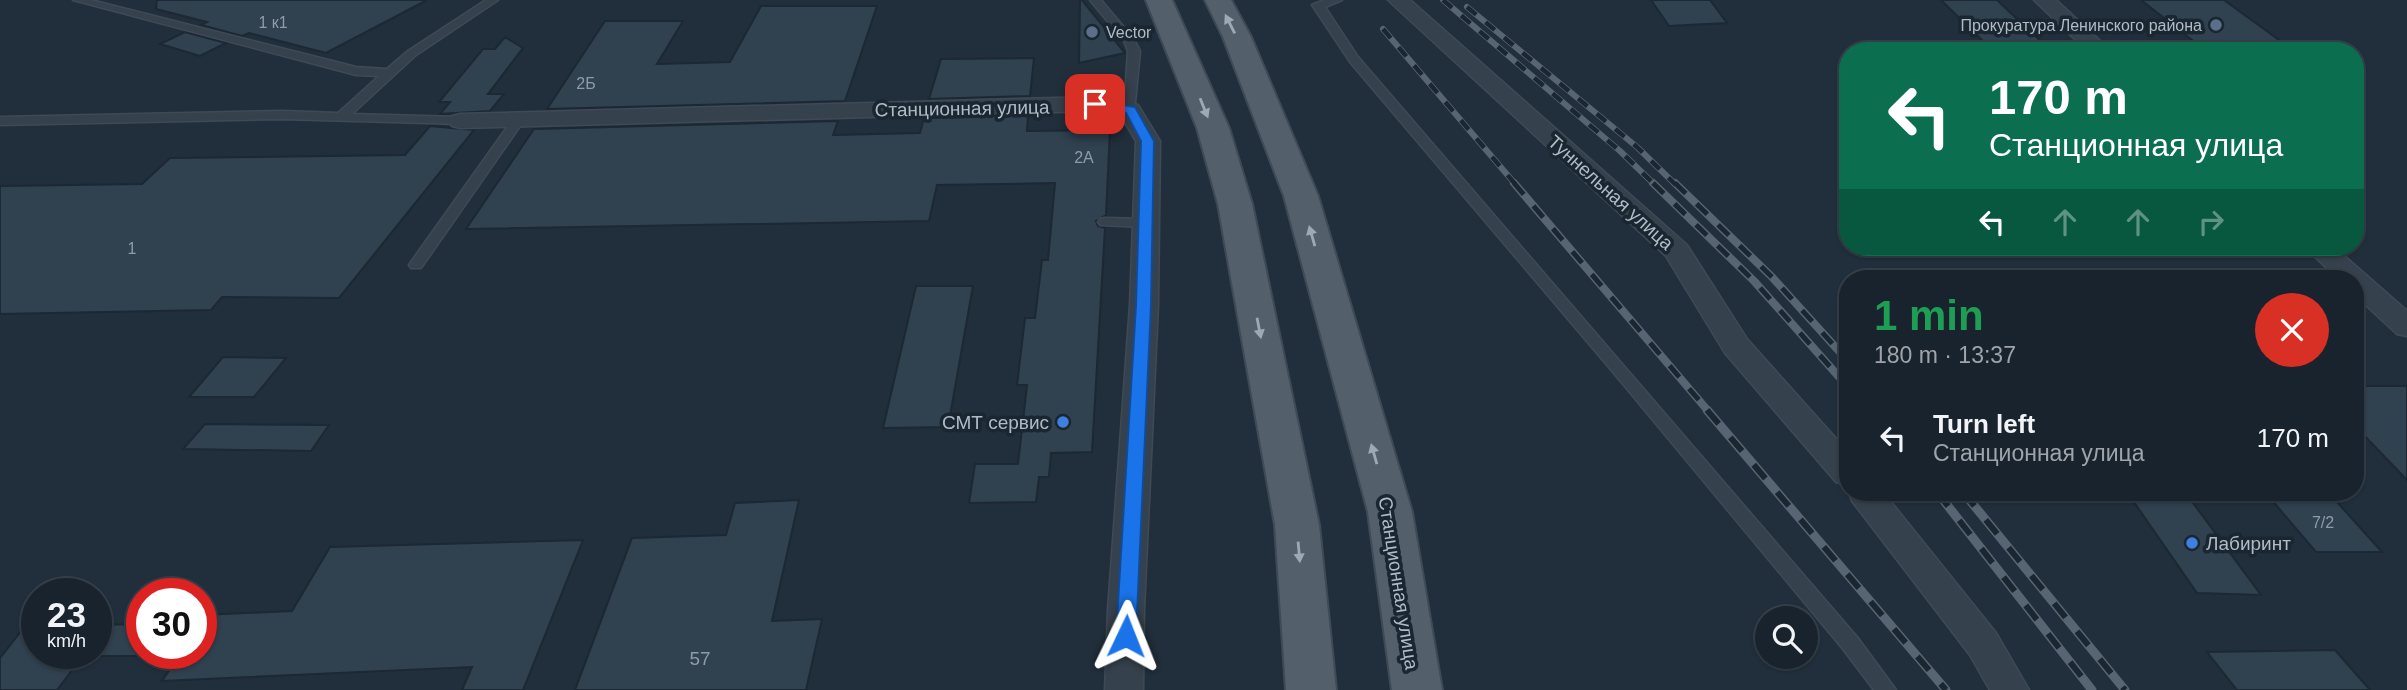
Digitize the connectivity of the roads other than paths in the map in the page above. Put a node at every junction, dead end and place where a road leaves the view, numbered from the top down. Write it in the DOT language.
graph roads {
  1 [pos="78,0"];
  2 [pos="493,0"];
  3 [pos="1096,0"];
  4 [pos="1159,0"];
  5 [pos="1218,0"];
  6 [pos="1337,0"];
  7 [pos="1398,0"];
  8 [pos="2044,0"];
  9 [pos="2090,42"];
  10 [pos="388,74"];
  11 [pos="1130,110"];
  12 [pos="341,117"];
  13 [pos="519,119"];
  14 [pos="0,121"];
  15 [pos="460,121"];
  16 [pos="1105,222"];
  17 [pos="1146,223"];
  18 [pos="2328,256"];
  19 [pos="416,265"];
  20 [pos="2343,270"];
  21 [pos="2364,289"];
  22 [pos="2407,327"];
  23 [pos="1839,462"];
  24 [pos="1871,501"];
  25 [pos="1124,690"];
  26 [pos="1311,690"];
  27 [pos="1417,690"];
  28 [pos="1886,690"];
  29 [pos="2010,690"];
  1 -- 10 [label="lane"];
  2 -- 10 [label="lane"];
  3 -- 11 [label="lane"];
  4 -- 26 [label="main road, one-way"];
  27 -- 5 [label="main road, Станционная улица, one-way"];
  6 -- 28 [label="lane"];
  7 -- 23 [label="street, Туннельная улица"];
  8 -- 9 [label="street"];
  10 -- 12 [label="lane"];
  11 -- 13 [label="street, Станционная улица"];
  11 -- 17 [label="street"];
  12 -- 14 [label="lane"];
  12 -- 15 [label="lane"];
  13 -- 15 [label="street, Станционная улица"];
  13 -- 19 [label="lane"];
  16 -- 17 [label="lane"];
  17 -- 25 [label="street"];
  18 -- 20 [label="street"];
  21 -- 22 [label="street"];
  24 -- 29 [label="street"];
}
